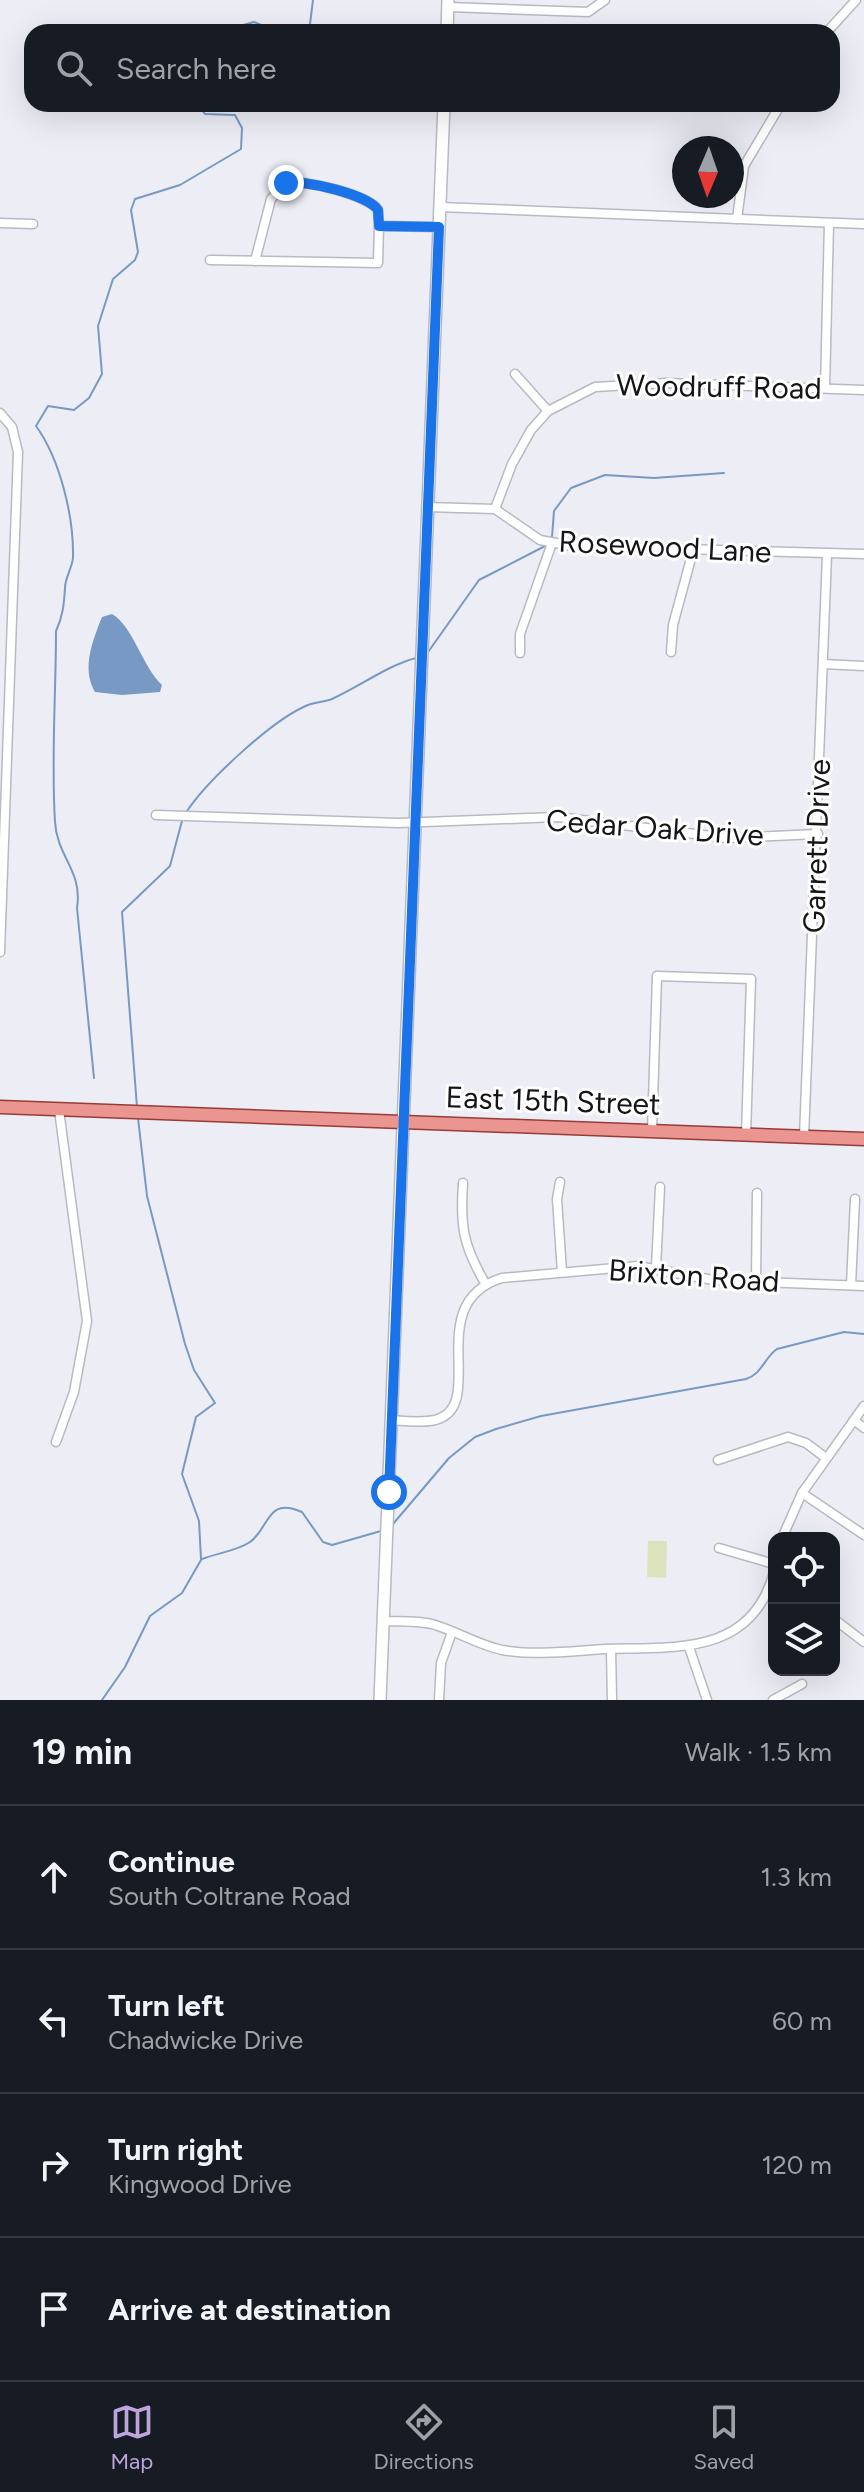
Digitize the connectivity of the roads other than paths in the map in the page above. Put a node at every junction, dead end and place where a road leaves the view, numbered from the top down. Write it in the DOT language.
graph roads {
  1 [pos="605,0"];
  2 [pos="856,0"];
  3 [pos="448,4"];
  4 [pos="447,24"];
  5 [pos="834,24"];
  6 [pos="444,112"];
  7 [pos="776,112"];
  8 [pos="440,207"];
  9 [pos="737,219"];
  10 [pos="0,223"];
  11 [pos="829,223"];
  12 [pos="33,224"];
  13 [pos="864,224"];
  14 [pos="379,226"];
  15 [pos="439,227"];
  16 [pos="210,260"];
  17 [pos="255,261"];
  18 [pos="515,374"];
  19 [pos="825,388"];
  20 [pos="864,390"];
  21 [pos="548,411"];
  22 [pos="0,413"];
  23 [pos="427,507"];
  24 [pos="495,509"];
  25 [pos="549,543"];
  26 [pos="693,551"];
  27 [pos="864,554"];
  28 [pos="827,555"];
  29 [pos="0,624"];
  30 [pos="12,625"];
  31 [pos="671,652"];
  32 [pos="520,653"];
  33 [pos="823,664"];
  34 [pos="864,666"];
  35 [pos="156,815"];
  36 [pos="415,823"];
  37 [pos="818,834"];
  38 [pos="0,952"];
  39 [pos="0,1107"];
  40 [pos="59,1110"];
  41 [pos="401,1122"];
  42 [pos="652,1131"];
  43 [pos="746,1135"];
  44 [pos="804,1137"];
  45 [pos="864,1139"];
  46 [pos="560,1182"];
  47 [pos="463,1183"];
  48 [pos="660,1187"];
  49 [pos="757,1193"];
  50 [pos="855,1199"];
  51 [pos="656,1268"];
  52 [pos="562,1272"];
  53 [pos="756,1281"];
  54 [pos="485,1283"];
  55 [pos="851,1285"];
  56 [pos="864,1286"];
  57 [pos="864,1406"];
  58 [pos="391,1420"];
  59 [pos="854,1420"];
  60 [pos="864,1428"];
  61 [pos="56,1442"];
  62 [pos="826,1458"];
  63 [pos="718,1460"];
  64 [pos="802,1493"];
  65 [pos="785,1532"];
  66 [pos="864,1535"];
  67 [pos="719,1548"];
  68 [pos="768,1562"];
  69 [pos="768,1587"];
  70 [pos="383,1621"];
  71 [pos="840,1624"];
  72 [pos="452,1632"];
  73 [pos="864,1642"];
  74 [pos="689,1647"];
  75 [pos="611,1649"];
  76 [pos="802,1684"];
  77 [pos="380,1700"];
  78 [pos="439,1700"];
  79 [pos="612,1700"];
  80 [pos="707,1700"];
  81 [pos="773,1700"];
  1 -- 3 [label="street"];
  2 -- 5 [label="street"];
  3 -- 4 [label="main road"];
  6 -- 8 [label="main road"];
  7 -- 9 [label="street"];
  8 -- 9 [label="street"];
  8 -- 15 [label="main road"];
  9 -- 11 [label="street"];
  10 -- 12 [label="street"];
  11 -- 13 [label="street"];
  11 -- 19 [label="street"];
  14 -- 15 [label="street"];
  14 -- 17 [label="street"];
  14 -- 17 [label="street"];
  15 -- 23 [label="main road"];
  16 -- 17 [label="street"];
  18 -- 21 [label="street"];
  19 -- 20 [label="street, Woodruff Road"];
  19 -- 21 [label="street, Woodruff Road"];
  21 -- 24 [label="street, Woodruff Road"];
  22 -- 30 [label="street"];
  23 -- 24 [label="street"];
  23 -- 36 [label="main road"];
  24 -- 25 [label="street, Rosewood Lane"];
  25 -- 26 [label="street, Rosewood Lane"];
  25 -- 32 [label="street"];
  26 -- 28 [label="street, Rosewood Lane"];
  26 -- 31 [label="street"];
  27 -- 28 [label="street, Rosewood Lane"];
  28 -- 33 [label="street, Garrett Drive"];
  29 -- 30 [label="street"];
  30 -- 38 [label="street"];
  33 -- 34 [label="street"];
  33 -- 37 [label="street, Garrett Drive"];
  35 -- 36 [label="street, Cedar Oak Drive"];
  36 -- 37 [label="street, Cedar Oak Drive"];
  36 -- 41 [label="main road"];
  37 -- 44 [label="street, Garrett Drive"];
  39 -- 40 [label="main road, East 15th Street"];
  40 -- 41 [label="main road, East 15th Street"];
  40 -- 61 [label="street"];
  41 -- 42 [label="main road, East 15th Street"];
  41 -- 58 [label="main road"];
  42 -- 43 [label="main road, East 15th Street"];
  42 -- 43 [label="street"];
  43 -- 44 [label="main road, East 15th Street"];
  44 -- 45 [label="main road, East 15th Street"];
  46 -- 52 [label="street"];
  47 -- 54 [label="street"];
  48 -- 51 [label="street"];
  49 -- 53 [label="street"];
  50 -- 55 [label="street"];
  51 -- 52 [label="street, Brixton Road"];
  51 -- 53 [label="street, Brixton Road"];
  52 -- 54 [label="street, Brixton Road"];
  53 -- 55 [label="street, Brixton Road"];
  54 -- 58 [label="street"];
  55 -- 56 [label="street, Brixton Road"];
  57 -- 59 [label="street"];
  58 -- 70 [label="main road"];
  59 -- 60 [label="street"];
  59 -- 62 [label="street"];
  62 -- 63 [label="street"];
  62 -- 64 [label="street"];
  64 -- 65 [label="street"];
  64 -- 66 [label="street"];
  67 -- 68 [label="street"];
  69 -- 74 [label="street"];
  70 -- 72 [label="street"];
  70 -- 77 [label="main road"];
  71 -- 73 [label="street"];
  72 -- 75 [label="street"];
  72 -- 78 [label="street"];
  74 -- 75 [label="street"];
  74 -- 80 [label="street"];
  75 -- 79 [label="street"];
  76 -- 81 [label="street"];
}
